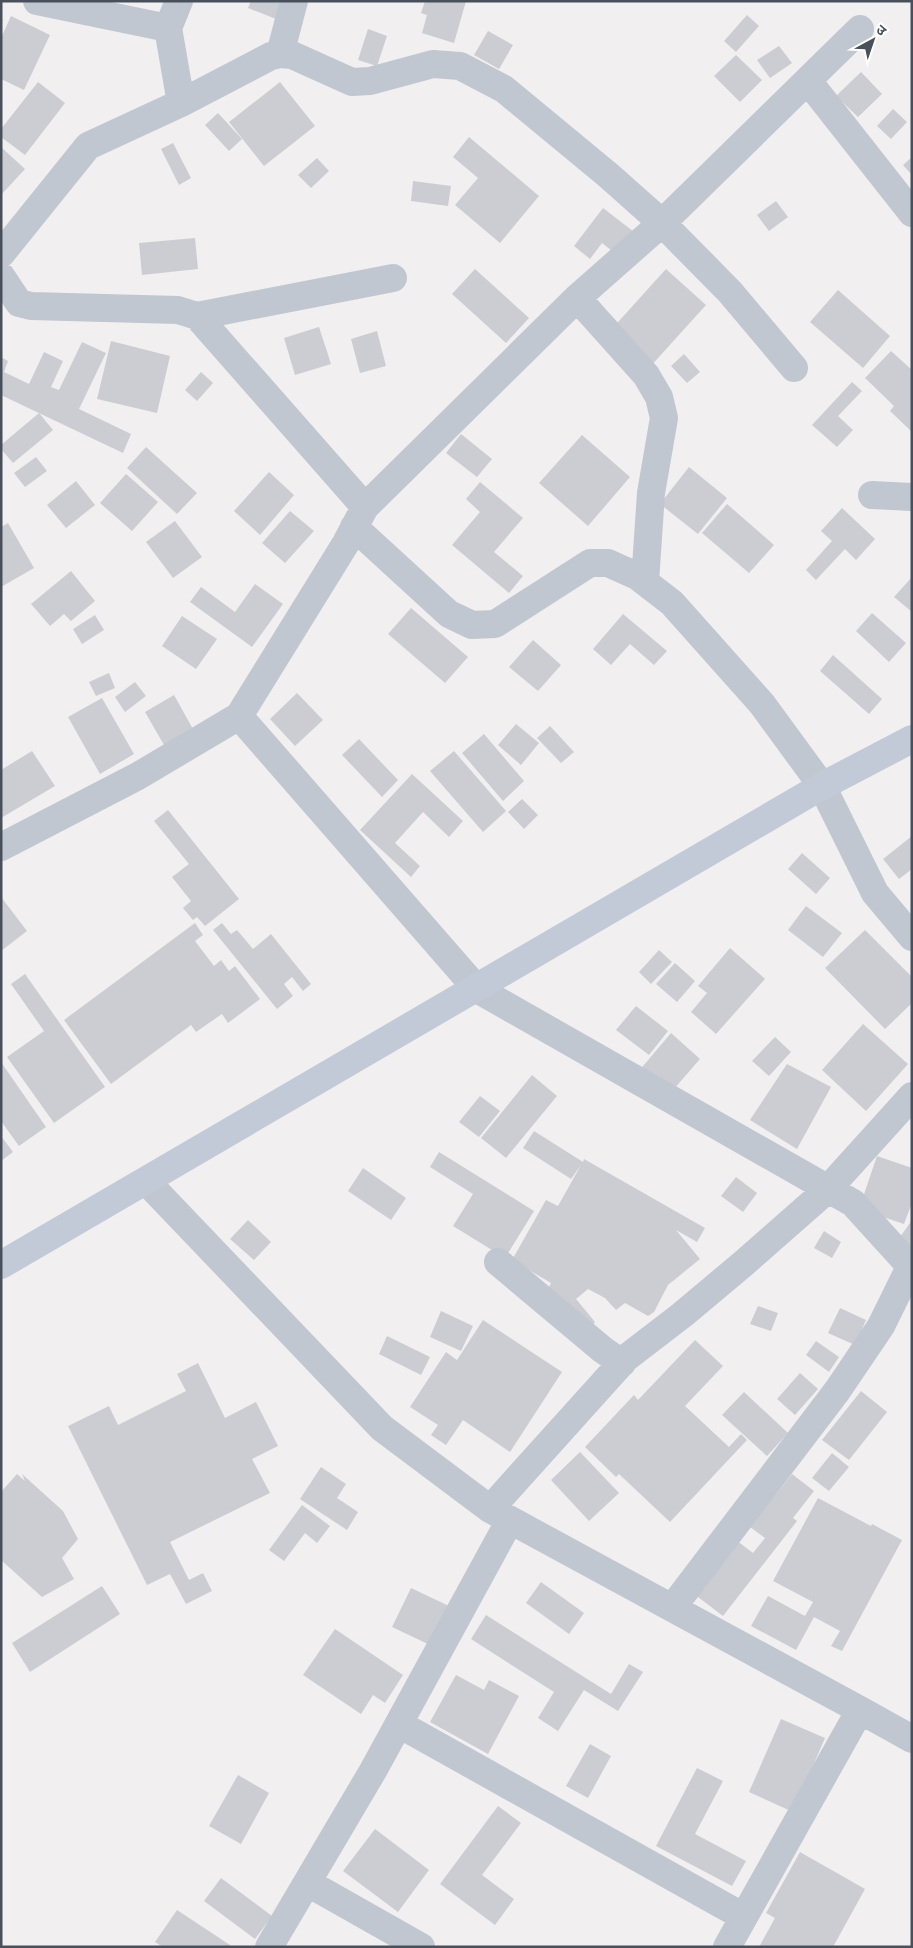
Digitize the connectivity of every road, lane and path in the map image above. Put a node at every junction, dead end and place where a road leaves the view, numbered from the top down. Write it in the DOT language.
graph roads {
  1 [pos="37,1"];
  2 [pos="179,1"];
  3 [pos="294,1"];
  4 [pos="102,7"];
  5 [pos="168,28"];
  6 [pos="860,29"];
  7 [pos="280,54"];
  8 [pos="808,82"];
  9 [pos="181,103"];
  10 [pos="912,213"];
  11 [pos="662,223"];
  12 [pos="1,254"];
  13 [pos="1,276"];
  14 [pos="393,278"];
  15 [pos="577,298"];
  16 [pos="197,316"];
  17 [pos="794,368"];
  18 [pos="872,495"];
  19 [pos="912,497"];
  20 [pos="360,517"];
  21 [pos="645,582"];
  22 [pos="239,716"];
  23 [pos="912,739"];
  24 [pos="822,786"];
  25 [pos="1,847"];
  26 [pos="912,937"];
  27 [pos="477,989"];
  28 [pos="912,1096"];
  29 [pos="146,1181"];
  30 [pos="827,1190"];
  31 [pos="498,1262"];
  32 [pos="1,1265"];
  33 [pos="911,1268"];
  34 [pos="622,1363"];
  35 [pos="500,1514"];
  36 [pos="672,1608"];
  37 [pos="860,1710"];
  38 [pos="399,1724"];
  39 [pos="912,1739"];
  40 [pos="308,1882"];
  41 [pos="744,1917"];
  42 [pos="269,1947"];
  43 [pos="422,1947"];
  44 [pos="727,1947"];
  1 -- 4 [label="street"];
  2 -- 5 [label="street"];
  3 -- 7 [label="street"];
  4 -- 5 [label="street"];
  5 -- 9 [label="street"];
  6 -- 8 [label="street"];
  7 -- 9 [label="street"];
  7 -- 11 [label="street"];
  8 -- 10 [label="street"];
  8 -- 11 [label="street"];
  9 -- 12 [label="street"];
  11 -- 15 [label="street"];
  11 -- 17 [label="street"];
  13 -- 16 [label="street"];
  14 -- 16 [label="street"];
  15 -- 20 [label="street"];
  15 -- 21 [label="street"];
  16 -- 20 [label="street"];
  18 -- 19 [label="street"];
  20 -- 21 [label="street"];
  20 -- 22 [label="street"];
  21 -- 24 [label="street"];
  22 -- 25 [label="street"];
  22 -- 27 [label="street"];
  23 -- 24 [label="main road"];
  24 -- 26 [label="street"];
  24 -- 27 [label="main road"];
  27 -- 29 [label="main road"];
  27 -- 30 [label="street"];
  28 -- 30 [label="street"];
  29 -- 32 [label="main road"];
  29 -- 35 [label="street"];
  30 -- 33 [label="street"];
  30 -- 34 [label="street"];
  31 -- 34 [label="street"];
  33 -- 36 [label="street"];
  34 -- 35 [label="street"];
  35 -- 36 [label="street"];
  35 -- 38 [label="street"];
  36 -- 37 [label="street"];
  37 -- 39 [label="street"];
  37 -- 41 [label="street"];
  38 -- 40 [label="street"];
  38 -- 41 [label="street"];
  40 -- 42 [label="street"];
  40 -- 43 [label="street"];
  41 -- 44 [label="street"];
}
